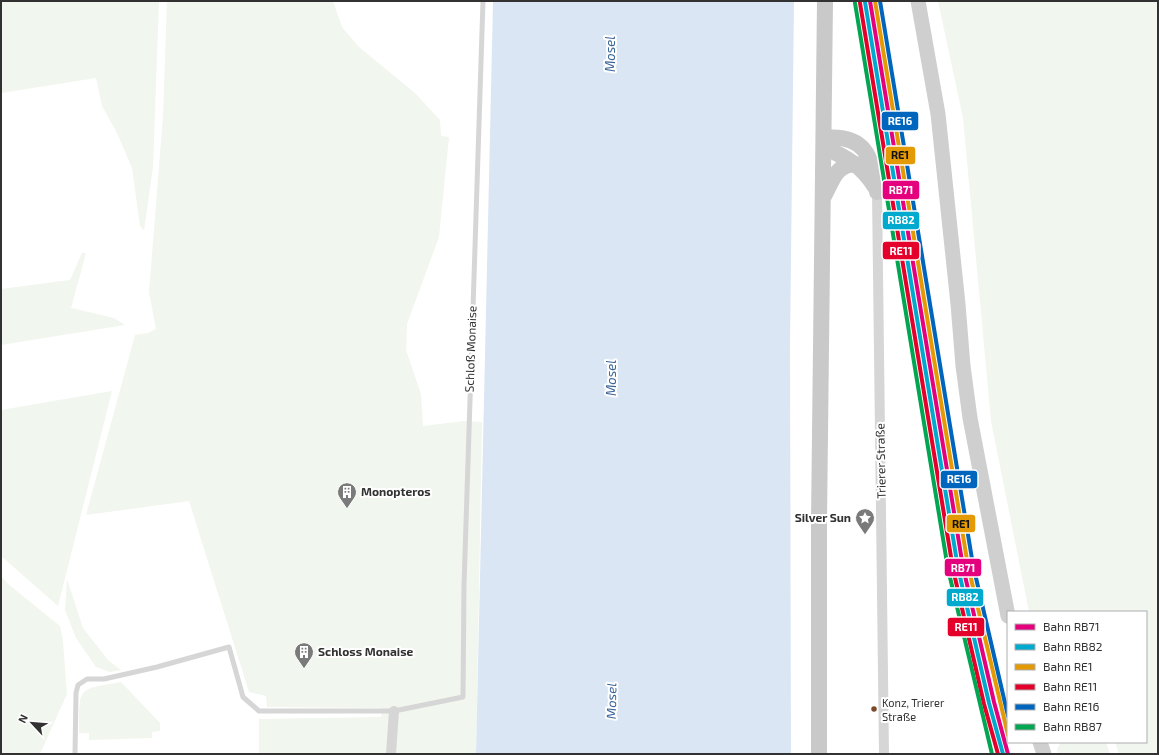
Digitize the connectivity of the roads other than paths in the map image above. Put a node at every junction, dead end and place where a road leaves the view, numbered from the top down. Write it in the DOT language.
graph roads {
  1 [pos="483,1"];
  2 [pos="825,1"];
  3 [pos="918,1"];
  4 [pos="824,142"];
  5 [pos="856,164"];
  6 [pos="877,192"];
  7 [pos="823,198"];
  8 [pos="1007,611"];
  9 [pos="394,711"];
  10 [pos="1040,743"];
  11 [pos="75,754"];
  12 [pos="391,754"];
  13 [pos="819,754"];
  14 [pos="884,754"];
  15 [pos="1044,754"];
  1 -- 9 [label="lane, Schloß Monaise"];
  2 -- 4 [label="main road"];
  3 -- 8 [label="street"];
  4 -- 5 [label="main road"];
  4 -- 6 [label="main road"];
  4 -- 7 [label="main road"];
  5 -- 6 [label="main road"];
  5 -- 7 [label="main road"];
  6 -- 14 [label="street, Trierer Straße"];
  7 -- 13 [label="main road"];
  9 -- 11 [label="lane"];
  9 -- 12 [label="street"];
  10 -- 15 [label="street"];
}
